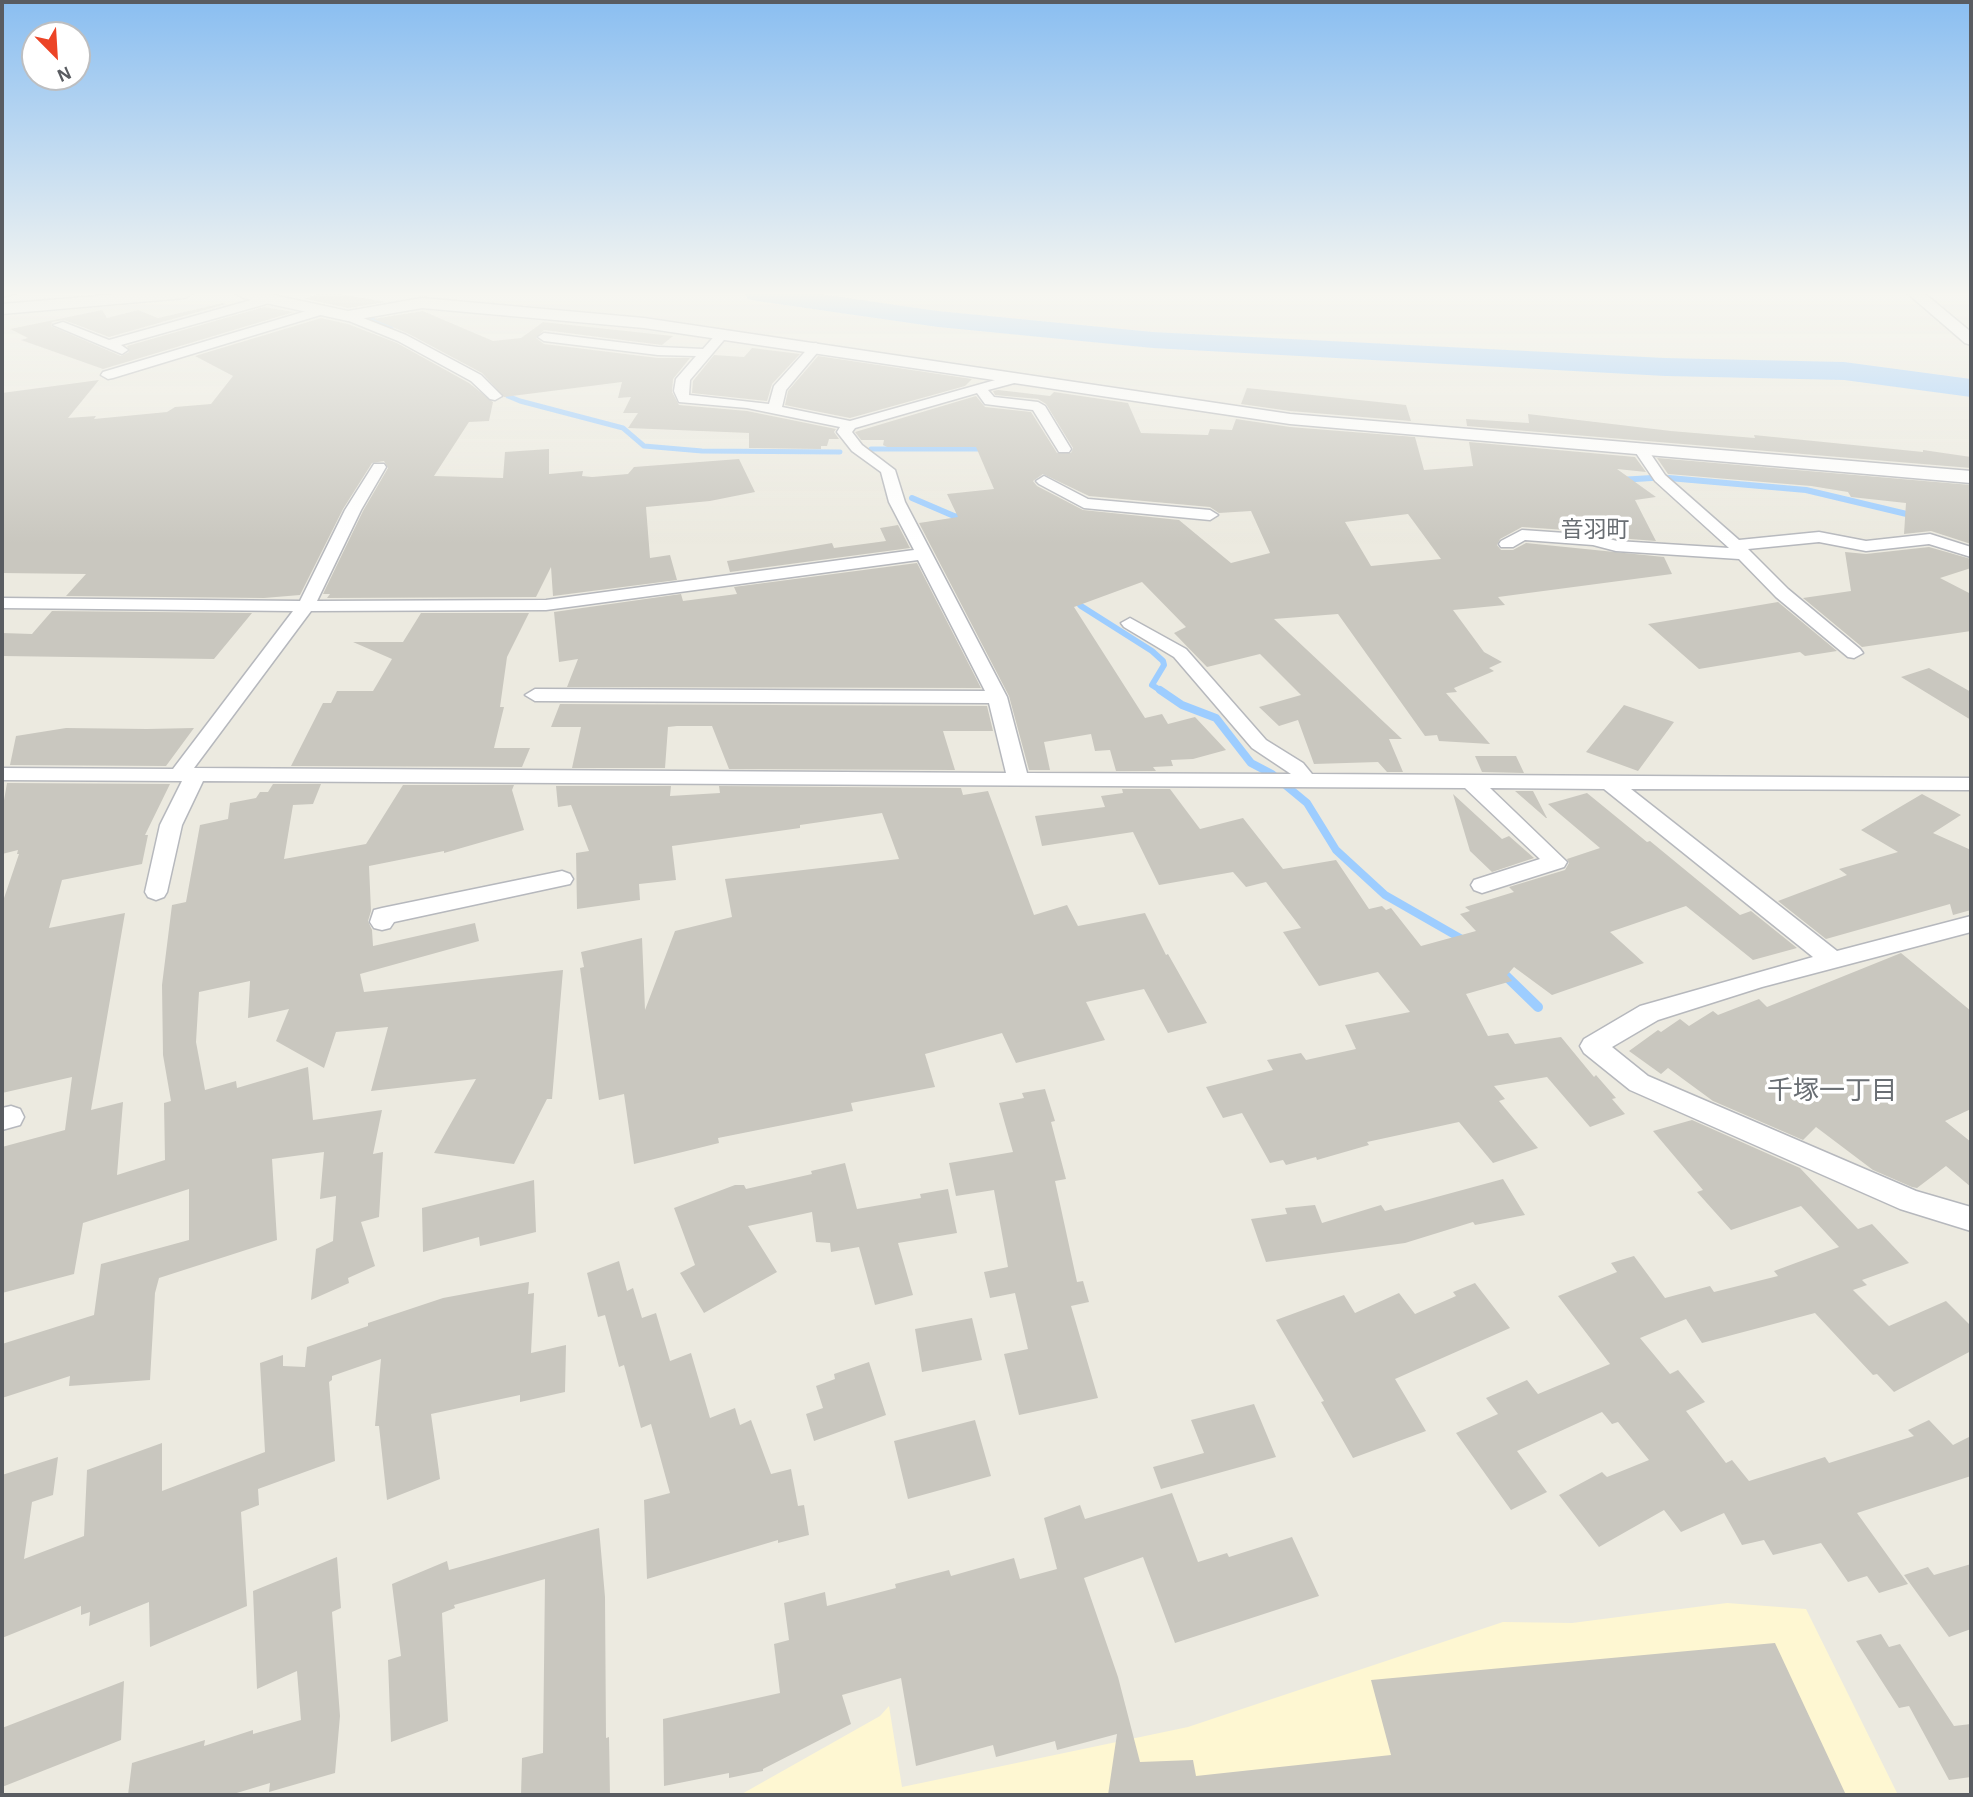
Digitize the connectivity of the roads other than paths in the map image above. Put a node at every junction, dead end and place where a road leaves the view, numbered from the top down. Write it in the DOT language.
graph roads {
  1 [pos="474,377"];
  2 [pos="685,377"];
  3 [pos="790,377"];
  4 [pos="1000,377"];
  5 [pos="1013,379"];
  6 [pos="980,389"];
  7 [pos="495,396"];
  8 [pos="775,409"];
  9 [pos="850,425"];
  10 [pos="1064,449"];
  11 [pos="1642,450"];
  12 [pos="379,467"];
  13 [pos="1971,477"];
  14 [pos="1044,481"];
  15 [pos="1210,515"];
  16 [pos="1507,544"];
  17 [pos="1739,549"];
  18 [pos="1971,552"];
  19 [pos="923,554"];
  20 [pos="2,603"];
  21 [pos="306,606"];
  22 [pos="1130,623"];
  23 [pos="1854,653"];
  24 [pos="535,695"];
  25 [pos="997,696"];
  26 [pos="2,774"];
  27 [pos="187,774"];
  28 [pos="1018,778"];
  29 [pos="1301,782"];
  30 [pos="1471,782"];
  31 [pos="1609,782"];
  32 [pos="1971,785"];
  33 [pos="562,879"];
  34 [pos="1482,885"];
  35 [pos="156,892"];
  36 [pos="382,922"];
  37 [pos="1971,924"];
  38 [pos="1833,960"];
  39 [pos="1971,1219"];
  1 -- 7 [label="street"];
  2 -- 8 [label="street"];
  3 -- 8 [label="street"];
  4 -- 5 [label="street"];
  5 -- 6 [label="street"];
  5 -- 11 [label="street"];
  6 -- 9 [label="street"];
  6 -- 10 [label="street"];
  8 -- 9 [label="street"];
  9 -- 19 [label="street"];
  11 -- 13 [label="street"];
  11 -- 17 [label="street"];
  12 -- 21 [label="street"];
  14 -- 15 [label="street"];
  16 -- 17 [label="street"];
  17 -- 18 [label="street"];
  17 -- 23 [label="street"];
  19 -- 21 [label="street"];
  19 -- 25 [label="street"];
  20 -- 21 [label="street"];
  21 -- 27 [label="street"];
  22 -- 29 [label="street"];
  24 -- 25 [label="street"];
  25 -- 28 [label="street"];
  26 -- 27 [label="street"];
  27 -- 28 [label="street"];
  27 -- 35 [label="street"];
  28 -- 29 [label="street"];
  29 -- 30 [label="street"];
  30 -- 31 [label="street"];
  30 -- 34 [label="street"];
  31 -- 32 [label="street"];
  31 -- 38 [label="street"];
  33 -- 36 [label="street"];
  37 -- 38 [label="street"];
  38 -- 39 [label="street"];
}
